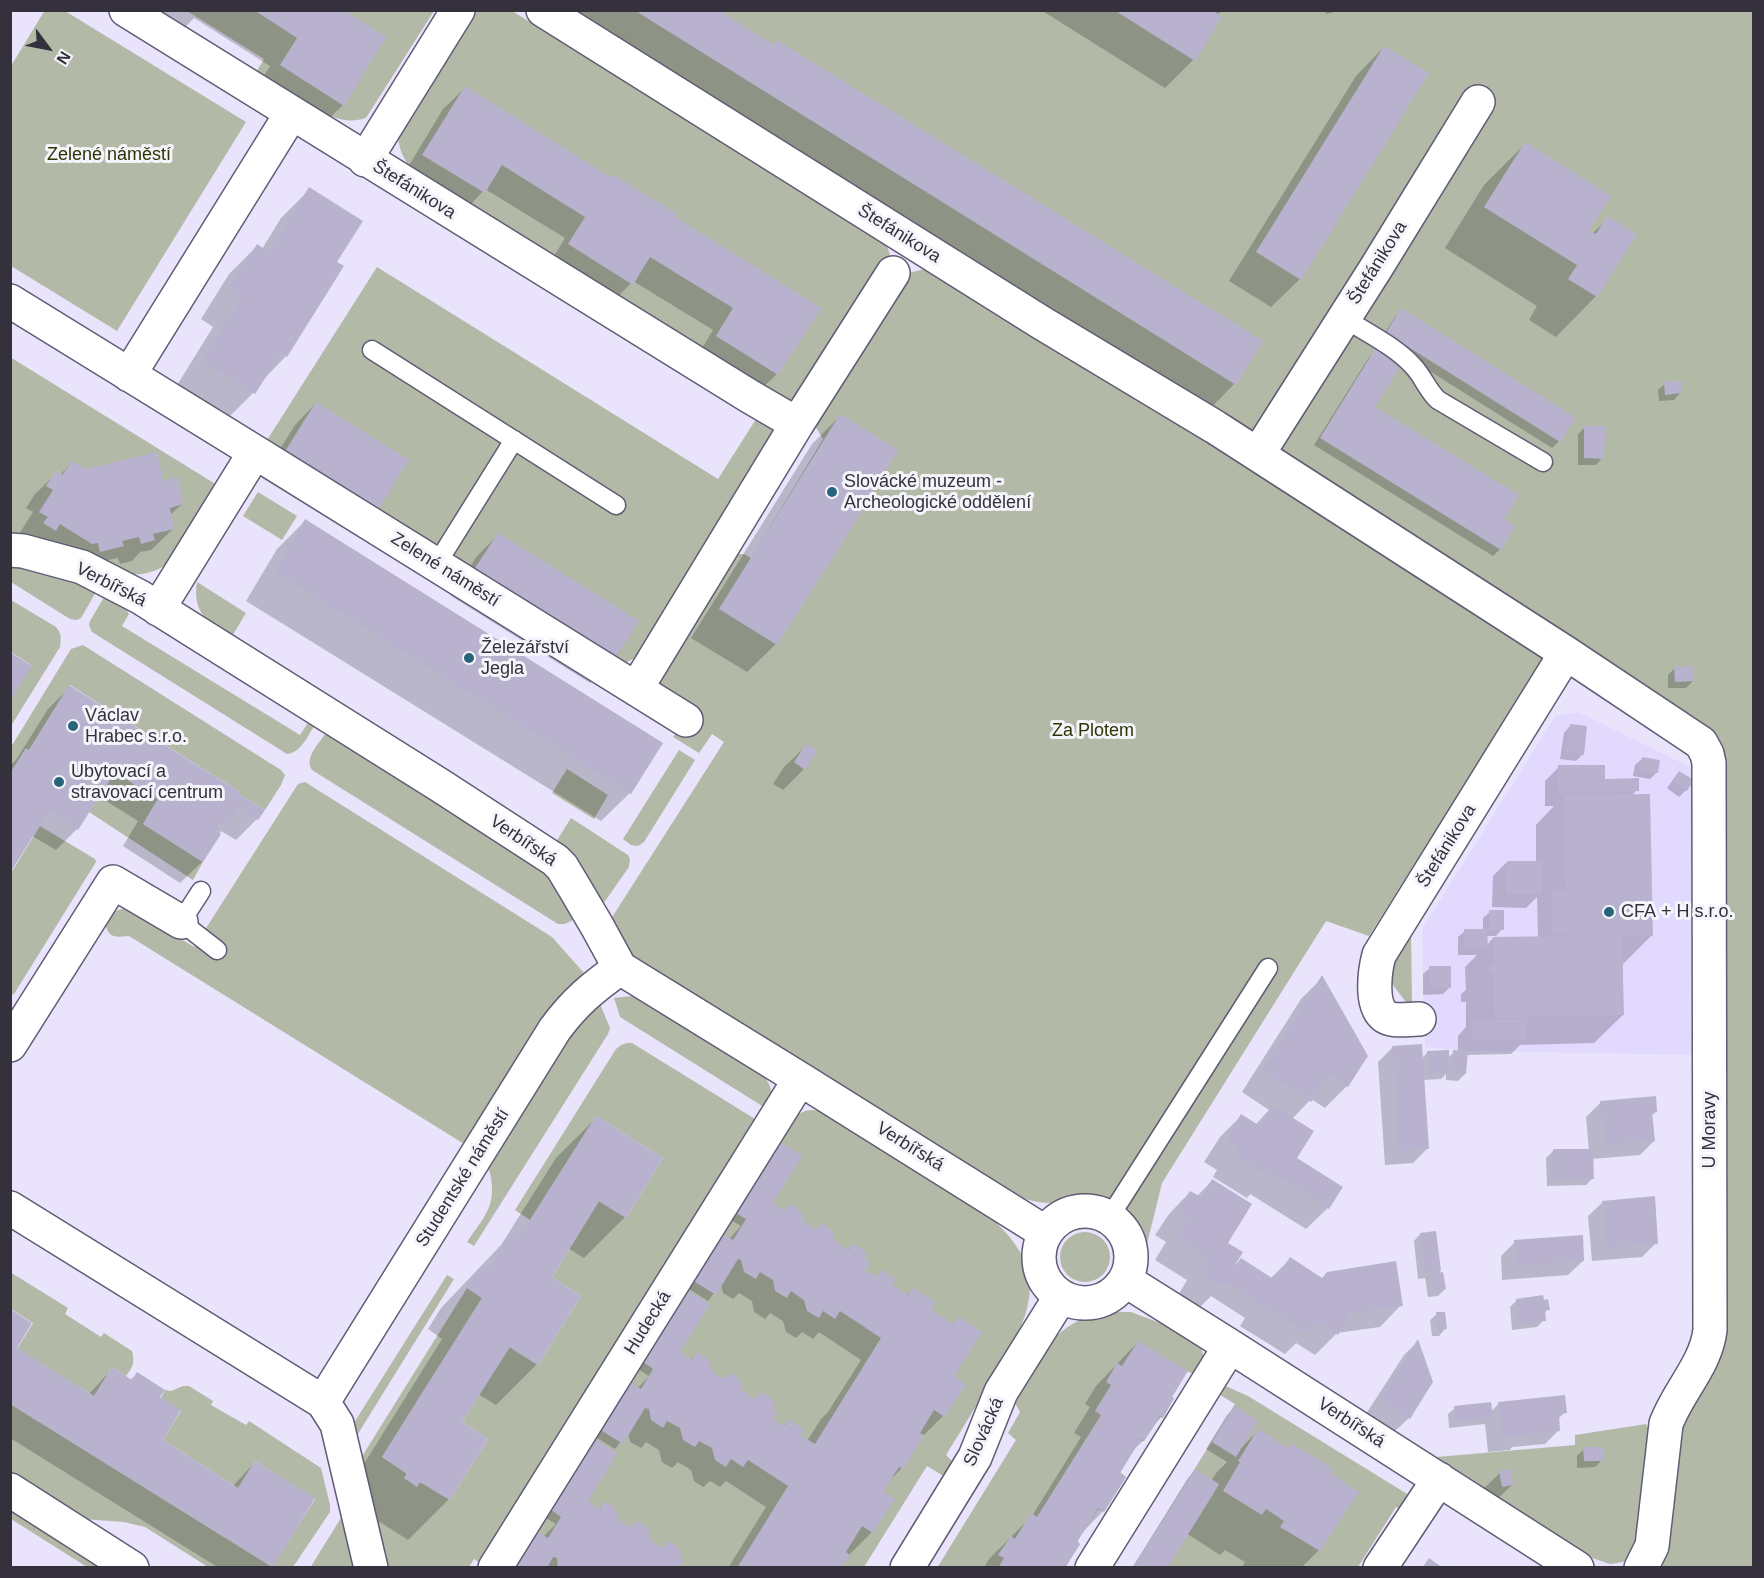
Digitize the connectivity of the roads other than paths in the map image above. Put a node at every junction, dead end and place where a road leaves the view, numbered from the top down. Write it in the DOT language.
graph roads {
  1 [pos="126,10"];
  2 [pos="458,10"];
  3 [pos="543,10"];
  4 [pos="1478,102"];
  5 [pos="291,114"];
  6 [pos="365,160"];
  7 [pos="912,243"];
  8 [pos="893,273"];
  9 [pos="10,301"];
  10 [pos="1344,318"];
  11 [pos="372,350"];
  12 [pos="129,375"];
  13 [pos="797,424"];
  14 [pos="514,440"];
  15 [pos="255,452"];
  16 [pos="1258,454"];
  17 [pos="1543,462"];
  18 [pos="616,505"];
  19 [pos="10,550"];
  20 [pos="436,565"];
  21 [pos="158,609"];
  22 [pos="1566,653"];
  23 [pos="636,689"];
  24 [pos="1648,707"];
  25 [pos="686,720"];
  26 [pos="201,891"];
  27 [pos="182,922"];
  28 [pos="217,950"];
  29 [pos="620,968"];
  30 [pos="1268,968"];
  31 [pos="1419,1019"];
  32 [pos="12,1038"];
  33 [pos="800,1079"];
  34 [pos="10,1208"];
  35 [pos="1109,1218"];
  36 [pos="1046,1233"];
  37 [pos="1125,1280"];
  38 [pos="1061,1296"];
  39 [pos="1230,1346"];
  40 [pos="323,1402"];
  41 [pos="1439,1479"];
  42 [pos="10,1490"];
  43 [pos="132,1568"];
  44 [pos="371,1568"];
  45 [pos="495,1568"];
  46 [pos="907,1568"];
  47 [pos="1092,1568"];
  48 [pos="1380,1568"];
  49 [pos="1577,1568"];
  50 [pos="1641,1568"];
  1 -- 5 [label="street"];
  2 -- 6 [label="street, Štefánikova"];
  3 -- 7 [label="street, Štefánikova"];
  4 -- 10 [label="street, Štefánikova"];
  5 -- 6 [label="street"];
  5 -- 12 [label="street"];
  6 -- 13 [label="street, Štefánikova"];
  7 -- 8 [label="lane"];
  7 -- 16 [label="street, Štefánikova"];
  8 -- 13 [label="street, Štefánikova"];
  9 -- 12 [label="street, Zelené náměstí"];
  10 -- 16 [label="street, Štefánikova"];
  10 -- 17 [label="lane"];
  11 -- 14 [label="lane"];
  12 -- 15 [label="street, Zelené náměstí"];
  13 -- 23 [label="street, Štefánikova"];
  14 -- 18 [label="lane"];
  14 -- 20 [label="lane"];
  15 -- 20 [label="street, Zelené náměstí"];
  15 -- 21 [label="street"];
  16 -- 22 [label="street, Štefánikova"];
  19 -- 21 [label="street, Verbířská"];
  20 -- 23 [label="street, Zelené náměstí"];
  21 -- 29 [label="street, Verbířská"];
  22 -- 24 [label="street, Štefánikova"];
  22 -- 31 [label="street, Štefánikova"];
  23 -- 25 [label="street, Zelené náměstí"];
  24 -- 50 [label="street, U Moravy"];
  26 -- 27 [label="lane"];
  27 -- 28 [label="lane"];
  27 -- 32 [label="street"];
  29 -- 33 [label="street, Verbířská"];
  29 -- 40 [label="street, Studentské náměstí"];
  30 -- 35 [label="lane"];
  33 -- 36 [label="street, Verbířská"];
  33 -- 45 [label="street, Hudecká"];
  34 -- 40 [label="street"];
  35 -- 36 [label="street"];
  35 -- 37 [label="street"];
  36 -- 38 [label="street"];
  37 -- 38 [label="street"];
  37 -- 39 [label="street, Verbířská"];
  38 -- 46 [label="street, Slovácká"];
  39 -- 41 [label="street, Verbířská"];
  39 -- 47 [label="street"];
  40 -- 44 [label="street"];
  41 -- 48 [label="street"];
  41 -- 49 [label="street, Verbířská"];
  42 -- 43 [label="street"];
}
